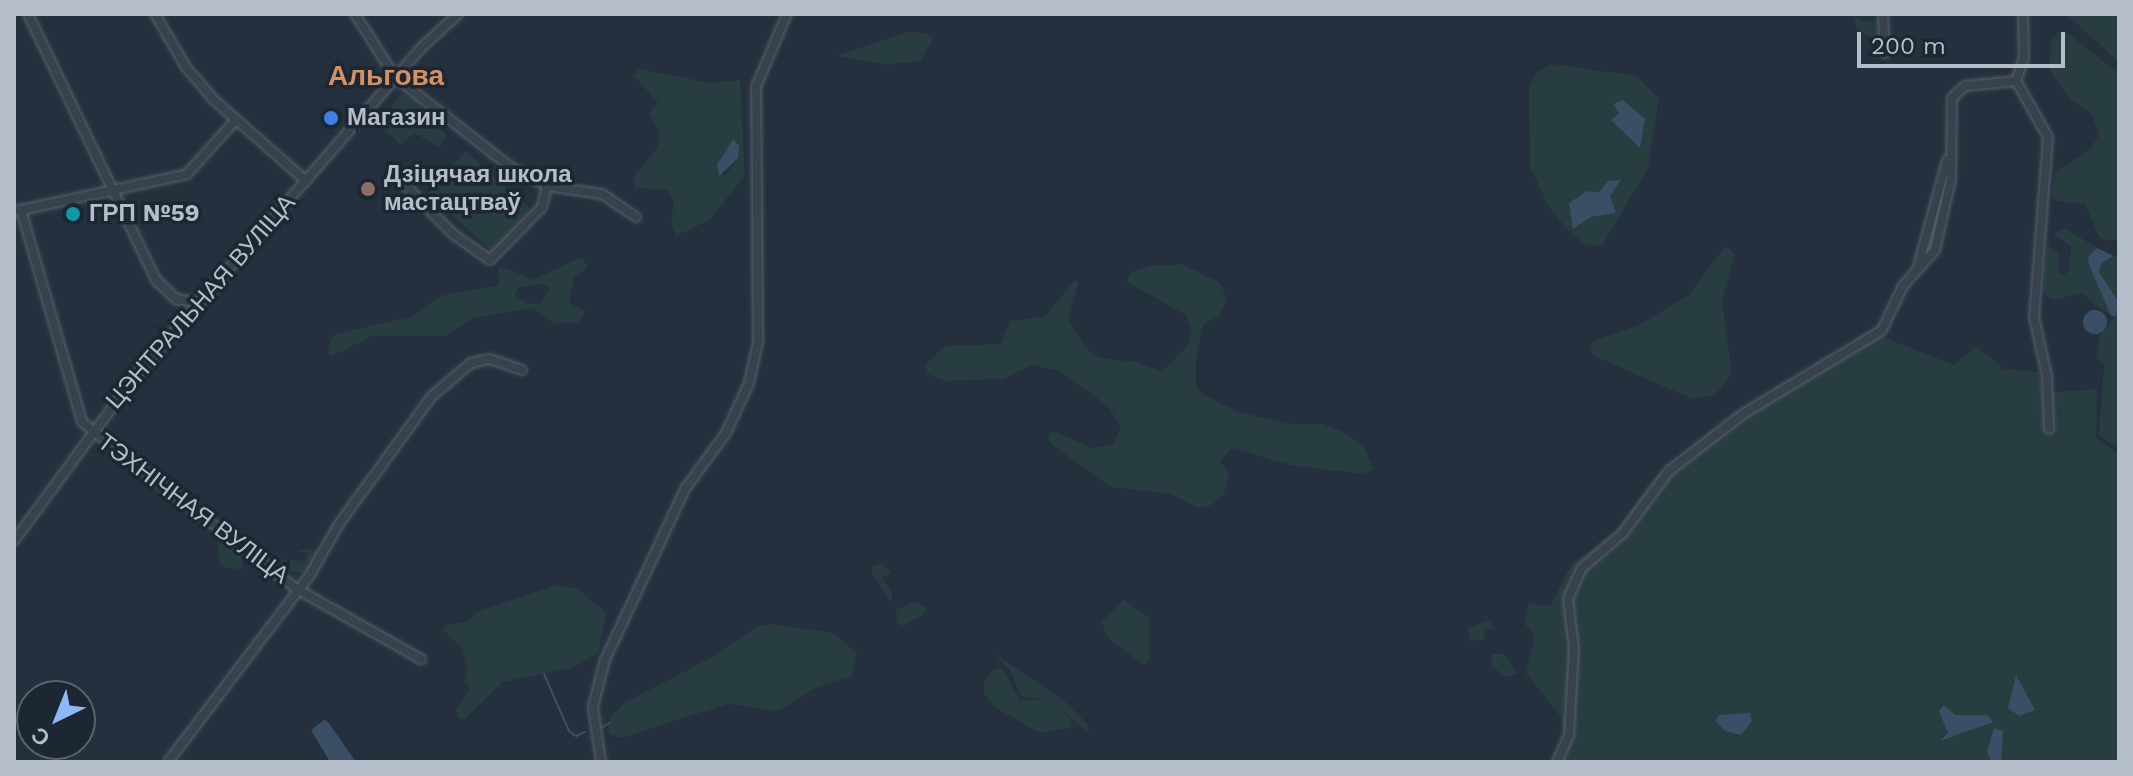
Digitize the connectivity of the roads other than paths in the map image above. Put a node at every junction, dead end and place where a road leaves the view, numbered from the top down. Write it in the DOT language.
graph roads {
  1 [pos="28,14"];
  2 [pos="155,14"];
  3 [pos="355,14"];
  4 [pos="458,14"];
  5 [pos="787,14"];
  6 [pos="1883,14"];
  7 [pos="2025,15"];
  8 [pos="1885,53"];
  9 [pos="395,77"];
  10 [pos="2016,81"];
  11 [pos="234,122"];
  12 [pos="306,181"];
  13 [pos="406,186"];
  14 [pos="547,186"];
  15 [pos="112,190"];
  16 [pos="17,210"];
  17 [pos="636,217"];
  18 [pos="201,303"];
  19 [pos="522,370"];
  20 [pos="2049,429"];
  21 [pos="91,431"];
  22 [pos="14,541"];
  23 [pos="295,588"];
  24 [pos="421,659"];
  25 [pos="168,762"];
  26 [pos="601,762"];
  27 [pos="1557,762"];
  1 -- 15 [label="street"];
  2 -- 11 [label="street, ЦЭНТРАЛЬНАЯ ВУЛІЦА"];
  3 -- 9 [label="street"];
  4 -- 9 [label="street, ЦЭНТРАЛЬНАЯ ВУЛІЦА"];
  5 -- 26 [label="street"];
  6 -- 8 [label="street"];
  7 -- 10 [label="street"];
  9 -- 12 [label="street, ЦЭНТРАЛЬНАЯ ВУЛІЦА"];
  9 -- 14 [label="street"];
  10 -- 20 [label="street"];
  10 -- 27 [label="street"];
  11 -- 12 [label="street, ЦЭНТРАЛЬНАЯ ВУЛІЦА"];
  11 -- 15 [label="street"];
  12 -- 18 [label="street, ЦЭНТРАЛЬНАЯ ВУЛІЦА"];
  13 -- 14 [label="street"];
  14 -- 17 [label="street"];
  15 -- 16 [label="street"];
  15 -- 18 [label="street"];
  16 -- 21 [label="street, ТЭХНІЧНАЯ ВУЛІЦА"];
  18 -- 21 [label="street, ЦЭНТРАЛЬНАЯ ВУЛІЦА"];
  19 -- 23 [label="street"];
  21 -- 22 [label="street, ЦЭНТРАЛЬНАЯ ВУЛІЦА"];
  21 -- 23 [label="street, ТЭХНІЧНАЯ ВУЛІЦА"];
  23 -- 24 [label="street, ТЭХНІЧНАЯ ВУЛІЦА"];
  23 -- 25 [label="street"];
}
